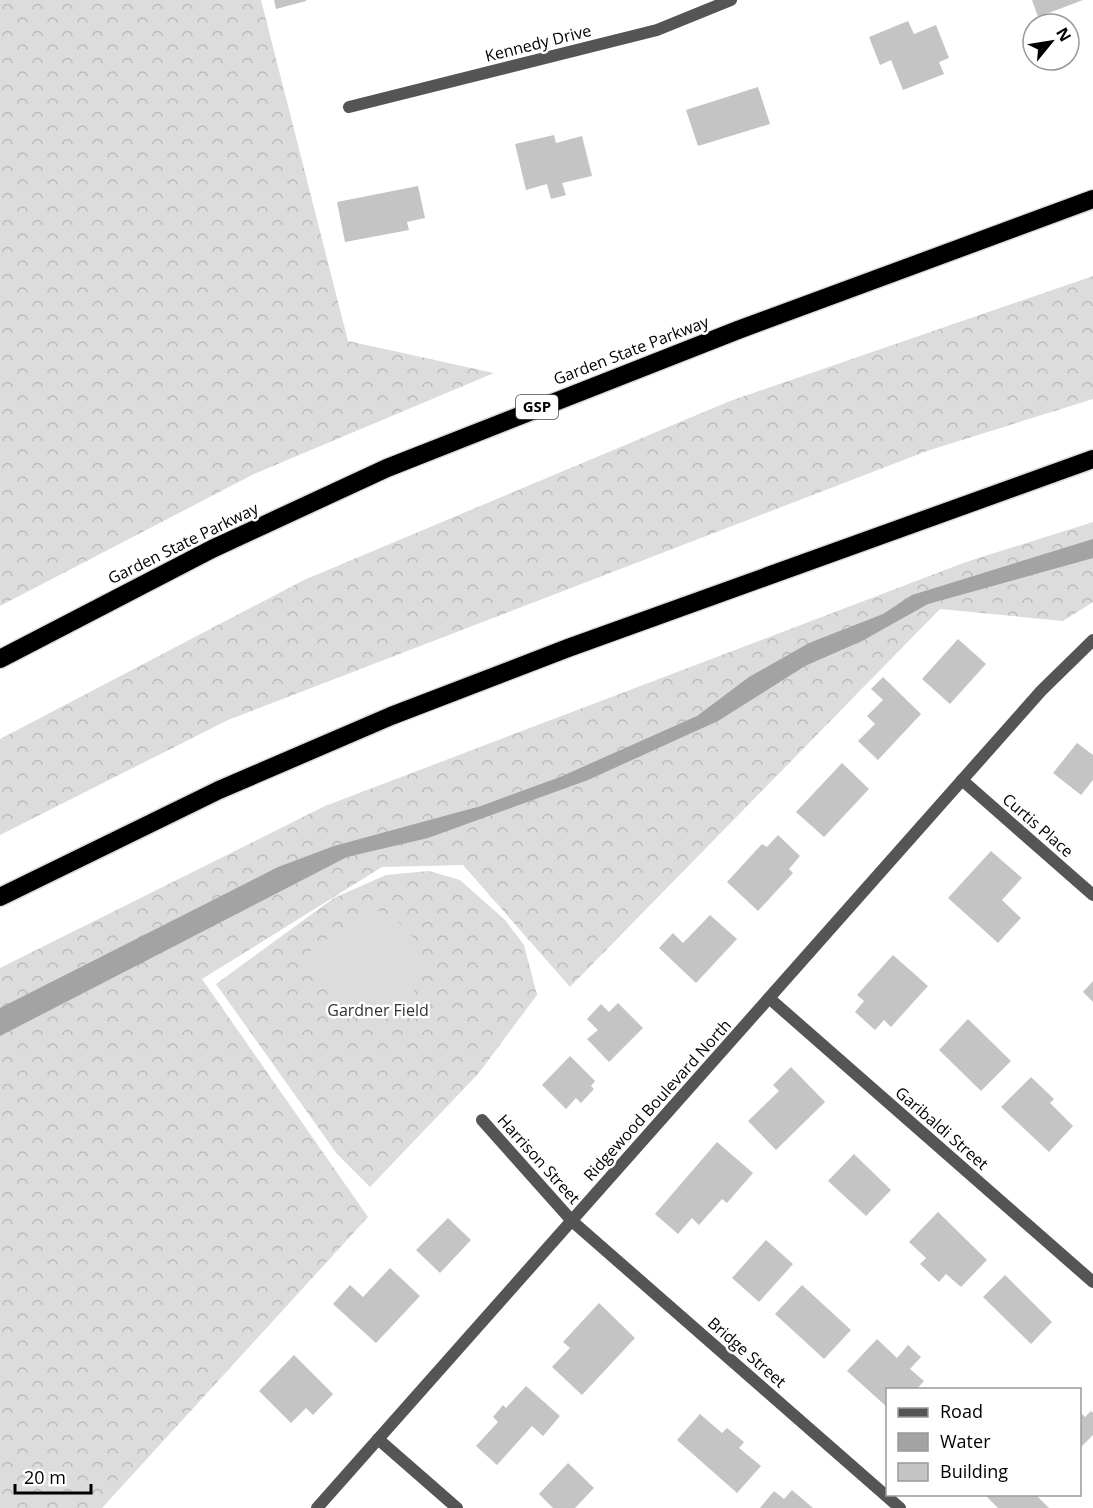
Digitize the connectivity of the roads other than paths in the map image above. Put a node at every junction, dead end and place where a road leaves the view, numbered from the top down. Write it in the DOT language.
graph roads {
  1 [pos="731,0"];
  2 [pos="349,107"];
  3 [pos="1093,199"];
  4 [pos="1093,459"];
  5 [pos="1093,640"];
  6 [pos="0,659"];
  7 [pos="962,780"];
  8 [pos="1093,896"];
  9 [pos="0,897"];
  10 [pos="769,998"];
  11 [pos="482,1120"];
  12 [pos="572,1221"];
  13 [pos="1093,1282"];
  14 [pos="378,1439"];
  15 [pos="886,1496"];
  16 [pos="886,1496"];
  17 [pos="317,1508"];
  18 [pos="457,1508"];
  19 [pos="900,1508"];
  1 -- 2 [label="street, Kennedy Drive"];
  3 -- 6 [label="highway, Garden State Parkway / GSP"];
  4 -- 9 [label="highway"];
  5 -- 7 [label="street, Ridgewood Boulevard North"];
  7 -- 8 [label="street, Curtis Place"];
  7 -- 10 [label="street, Ridgewood Boulevard North"];
  10 -- 12 [label="street, Ridgewood Boulevard North"];
  10 -- 13 [label="street, Garibaldi Street"];
  11 -- 12 [label="street, Harrison Street"];
  12 -- 14 [label="street, Ridgewood Boulevard North"];
  12 -- 15 [label="street, Bridge Street"];
  14 -- 17 [label="street, Ridgewood Boulevard North"];
  14 -- 18 [label="street"];
  16 -- 19 [label="street, Bridge Street"];
}
